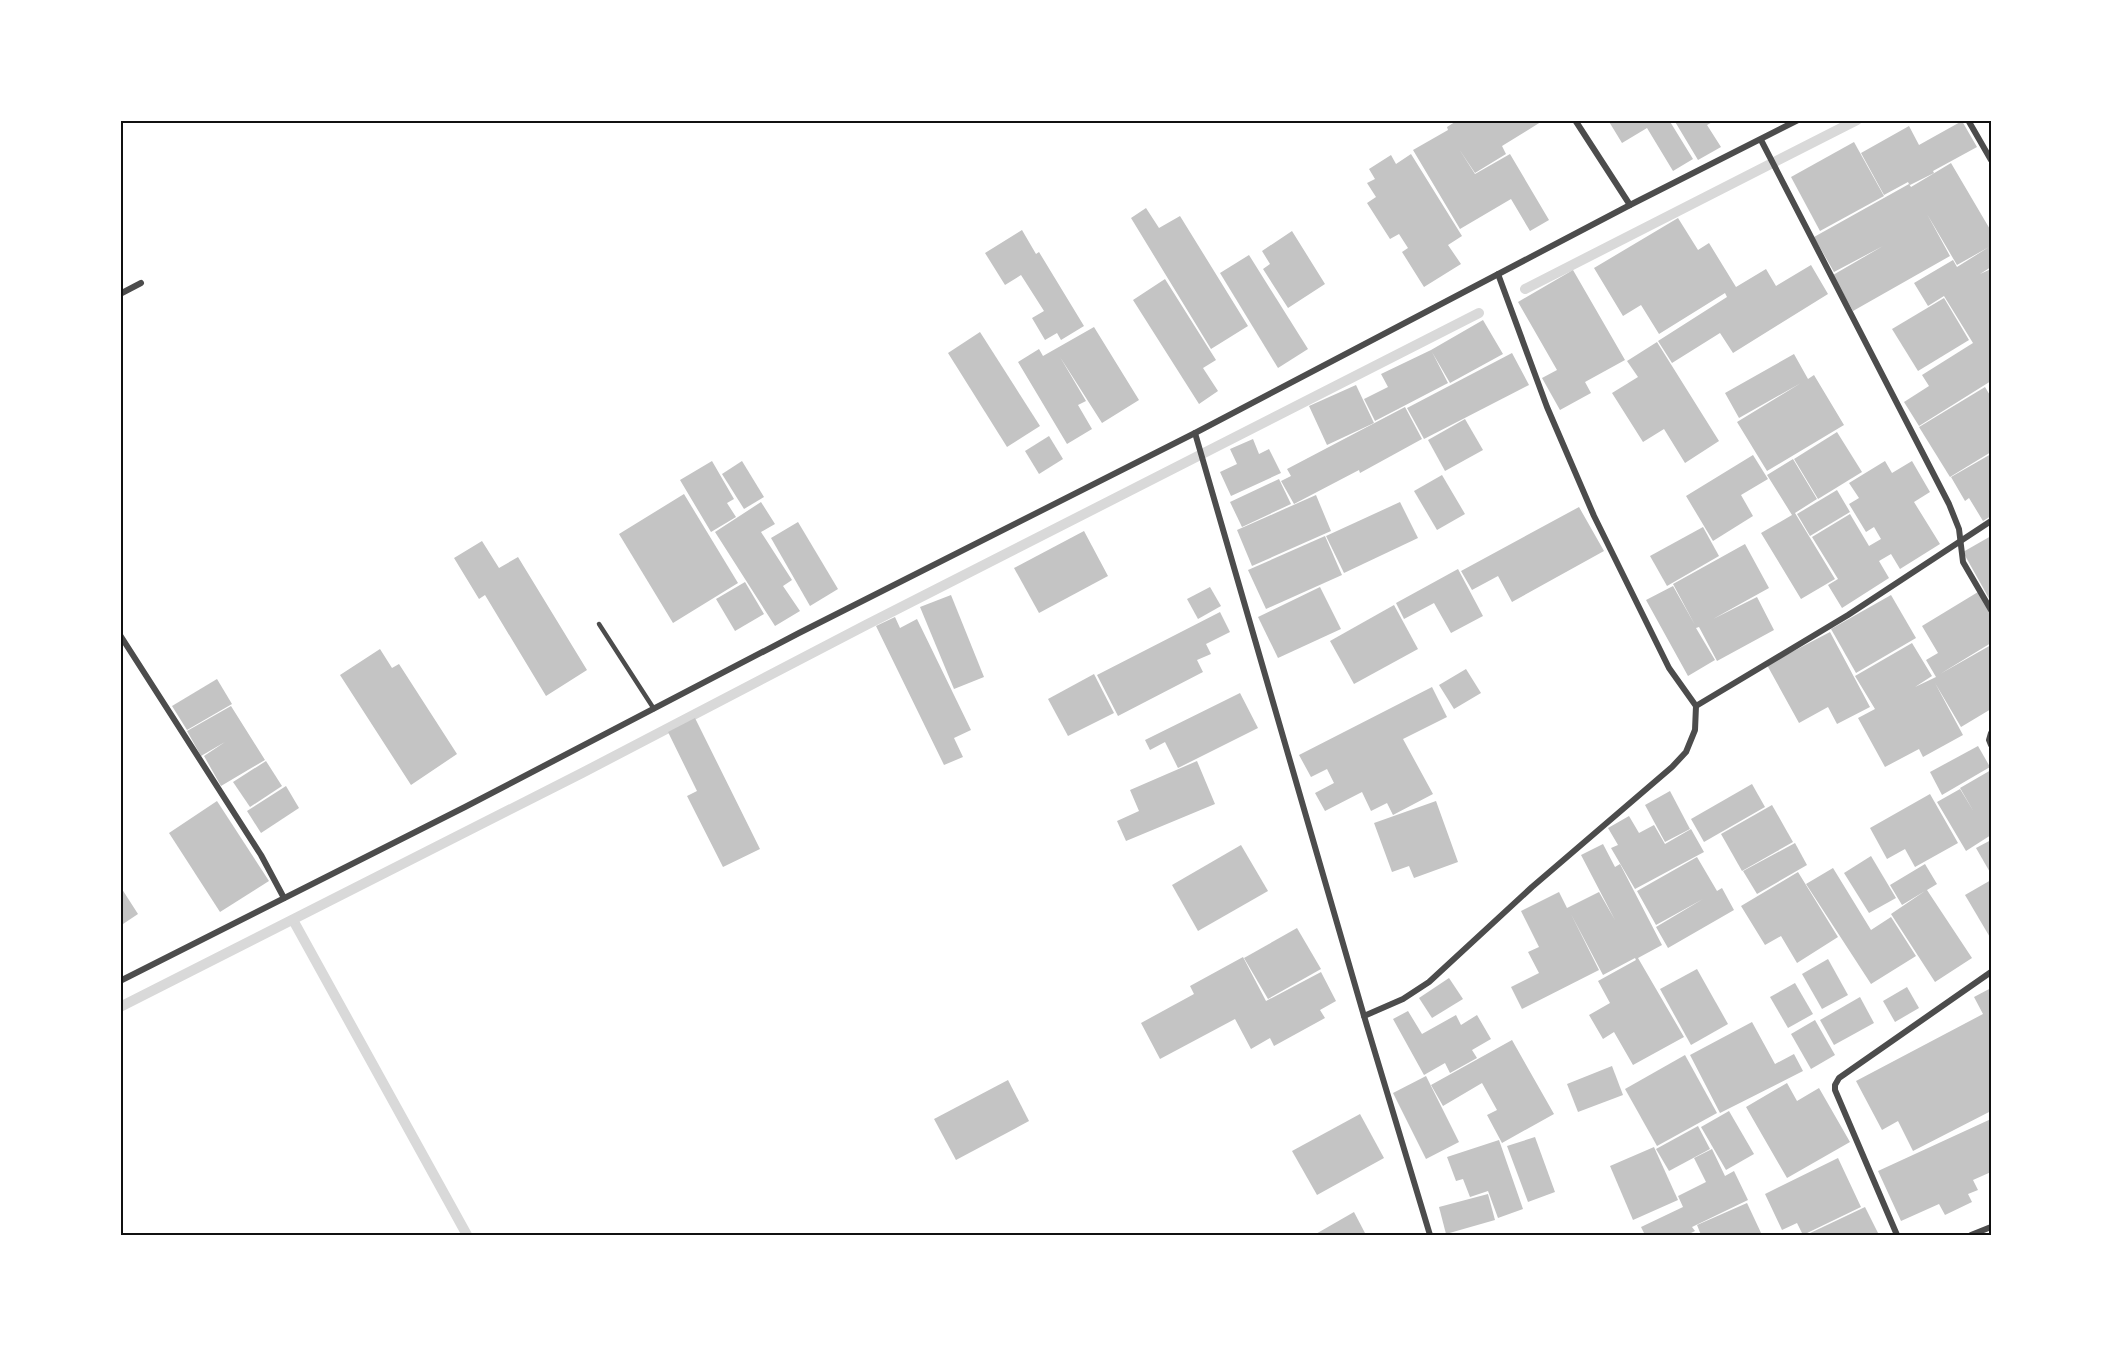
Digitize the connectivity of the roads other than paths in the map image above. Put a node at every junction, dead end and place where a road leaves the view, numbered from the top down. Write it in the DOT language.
graph roads {
  1 [pos="1575,120"];
  2 [pos="1798,120"];
  3 [pos="1968,120"];
  4 [pos="1761,140"];
  5 [pos="1991,160"];
  6 [pos="1630,205"];
  7 [pos="1498,274"];
  8 [pos="141,283"];
  9 [pos="120,294"];
  10 [pos="1195,433"];
  11 [pos="1991,521"];
  12 [pos="1960,541"];
  13 [pos="1991,610"];
  14 [pos="599,624"];
  15 [pos="120,635"];
  16 [pos="1696,706"];
  17 [pos="654,709"];
  18 [pos="1991,733"];
  19 [pos="1991,746"];
  20 [pos="284,898"];
  21 [pos="1991,972"];
  22 [pos="120,981"];
  23 [pos="1364,1016"];
  24 [pos="1991,1227"];
  25 [pos="1430,1235"];
  26 [pos="1897,1235"];
  27 [pos="1971,1235"];
  1 -- 6 [label="street"];
  2 -- 4 [label="street"];
  3 -- 5 [label="street"];
  4 -- 6 [label="street"];
  4 -- 12 [label="street"];
  6 -- 7 [label="street"];
  7 -- 10 [label="street"];
  7 -- 16 [label="street"];
  8 -- 9 [label="street"];
  10 -- 17 [label="street"];
  10 -- 23 [label="street"];
  11 -- 12 [label="street"];
  12 -- 13 [label="street"];
  12 -- 16 [label="street"];
  14 -- 17 [label="lane"];
  15 -- 20 [label="street"];
  16 -- 23 [label="street"];
  17 -- 20 [label="street"];
  18 -- 19 [label="street"];
  20 -- 22 [label="street"];
  21 -- 26 [label="street"];
  23 -- 25 [label="street"];
  24 -- 27 [label="street"];
}
